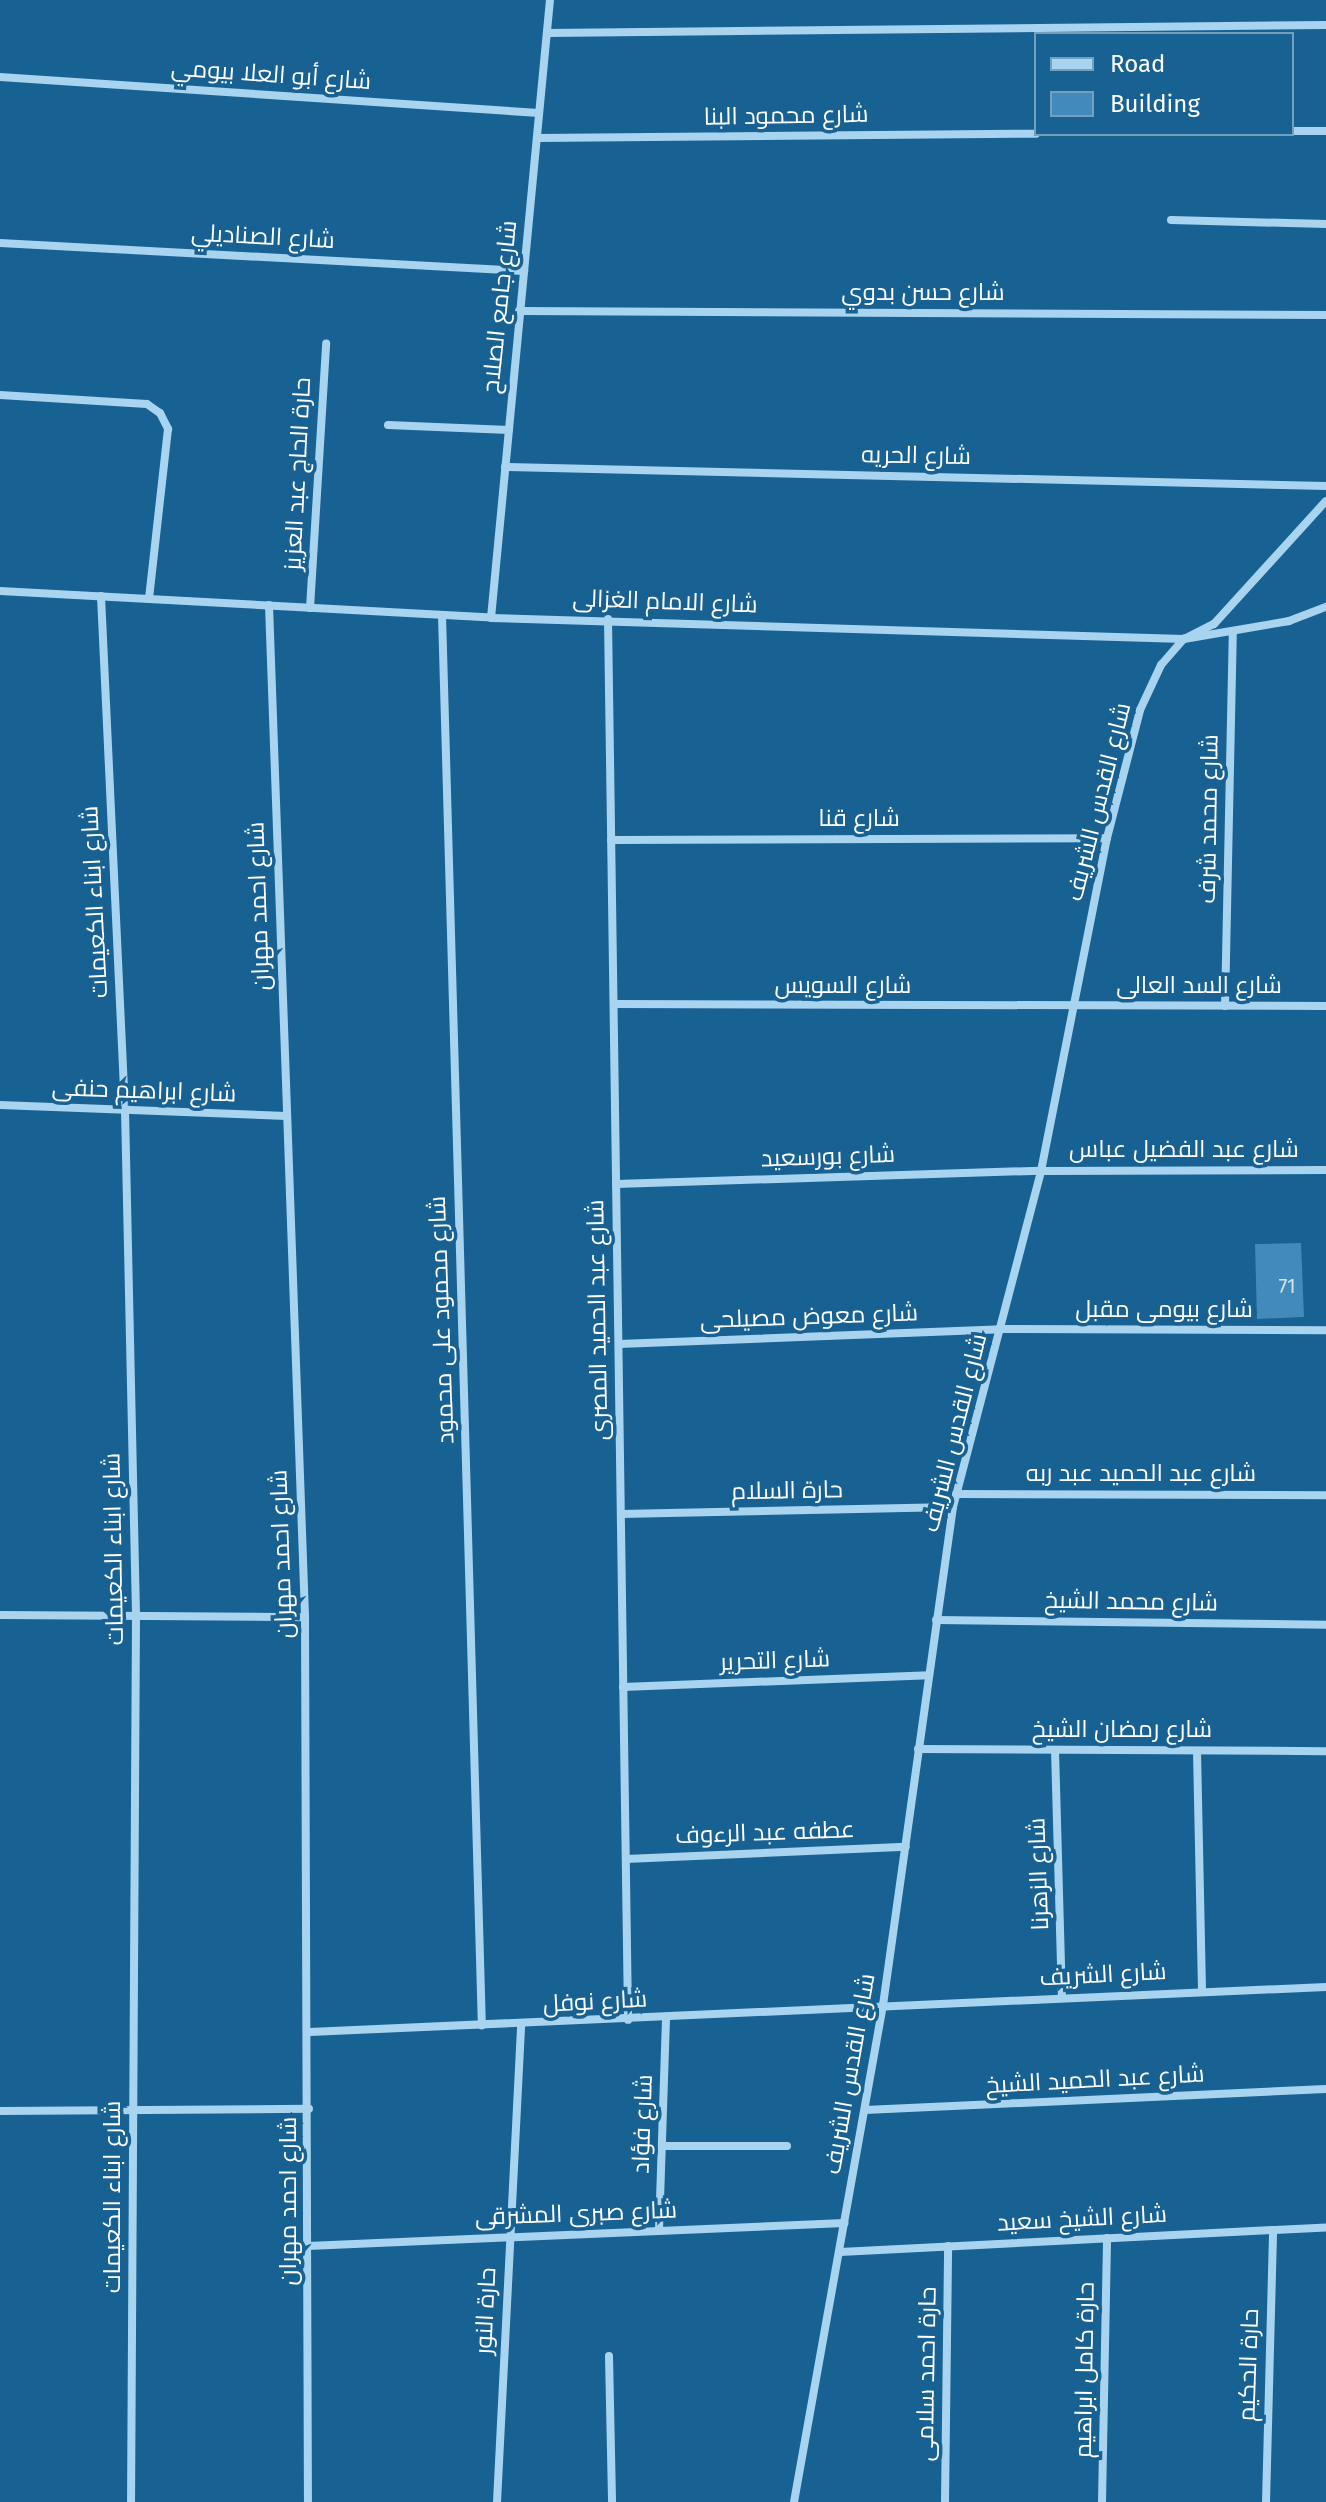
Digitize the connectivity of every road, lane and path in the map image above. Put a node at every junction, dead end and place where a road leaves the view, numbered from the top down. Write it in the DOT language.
graph roads {
  1 [pos="550,0"];
  2 [pos="1326,25"];
  3 [pos="548,33"];
  4 [pos="0,77"];
  5 [pos="539,113"];
  6 [pos="1294,131"];
  7 [pos="1326,131"];
  8 [pos="1034,134"];
  9 [pos="537,138"];
  10 [pos="1171,220"];
  11 [pos="1326,224"];
  12 [pos="0,243"];
  13 [pos="524,271"];
  14 [pos="519,311"];
  15 [pos="1326,315"];
  16 [pos="326,343"];
  17 [pos="0,395"];
  18 [pos="388,425"];
  19 [pos="509,430"];
  20 [pos="505,467"];
  21 [pos="1326,486"];
  22 [pos="1326,501"];
  23 [pos="0,591"];
  24 [pos="101,596"];
  25 [pos="149,599"];
  26 [pos="269,605"];
  27 [pos="1326,607"];
  28 [pos="310,608"];
  29 [pos="442,615"];
  30 [pos="491,618"];
  31 [pos="608,619"];
  32 [pos="1233,633"];
  33 [pos="1184,639"];
  34 [pos="1107,838"];
  35 [pos="611,840"];
  36 [pos="614,1004"];
  37 [pos="1225,1006"];
  38 [pos="1326,1006"];
  39 [pos="1072,1007"];
  40 [pos="0,1105"];
  41 [pos="125,1110"];
  42 [pos="287,1116"];
  43 [pos="1326,1170"];
  44 [pos="1041,1171"];
  45 [pos="616,1184"];
  46 [pos="1002,1329"];
  47 [pos="1326,1330"];
  48 [pos="619,1344"];
  49 [pos="956,1494"];
  50 [pos="1326,1495"];
  51 [pos="953,1507"];
  52 [pos="621,1514"];
  53 [pos="0,1615"];
  54 [pos="136,1616"];
  55 [pos="305,1617"];
  56 [pos="936,1620"];
  57 [pos="1326,1625"];
  58 [pos="929,1675"];
  59 [pos="623,1687"];
  60 [pos="918,1749"];
  61 [pos="1055,1750"];
  62 [pos="1197,1751"];
  63 [pos="1326,1751"];
  64 [pos="906,1847"];
  65 [pos="626,1859"];
  66 [pos="1326,1987"];
  67 [pos="1202,1991"];
  68 [pos="1062,1998"];
  69 [pos="883,2005"];
  70 [pos="666,2019"];
  71 [pos="628,2020"];
  72 [pos="482,2025"];
  73 [pos="521,2026"];
  74 [pos="310,2032"];
  75 [pos="1326,2089"];
  76 [pos="309,2109"];
  77 [pos="865,2110"];
  78 [pos="0,2111"];
  79 [pos="134,2111"];
  80 [pos="662,2146"];
  81 [pos="787,2146"];
  82 [pos="845,2223"];
  83 [pos="1326,2227"];
  84 [pos="659,2230"];
  85 [pos="1273,2230"];
  86 [pos="510,2235"];
  87 [pos="1107,2238"];
  88 [pos="308,2246"];
  89 [pos="948,2246"];
  90 [pos="840,2252"];
  91 [pos="609,2356"];
  92 [pos="131,2502"];
  93 [pos="308,2502"];
  94 [pos="497,2502"];
  95 [pos="612,2502"];
  96 [pos="794,2502"];
  97 [pos="945,2502"];
  98 [pos="1102,2502"];
  99 [pos="1266,2502"];
  1 -- 3 [label="street, شارع جامع الصلاح"];
  2 -- 3 [label="street"];
  3 -- 5 [label="street, شارع جامع الصلاح"];
  4 -- 5 [label="street, شارع أبو العلا بيومي"];
  5 -- 9 [label="street, شارع جامع الصلاح"];
  6 -- 7 [label="street"];
  8 -- 9 [label="street, شارع محمود البنا"];
  9 -- 13 [label="street, شارع جامع الصلاح"];
  10 -- 11 [label="street"];
  12 -- 13 [label="street, شارع الصناديلي"];
  13 -- 14 [label="street, شارع جامع الصلاح"];
  14 -- 15 [label="street, شارع حسن بدوي"];
  14 -- 19 [label="street, شارع جامع الصلاح"];
  16 -- 28 [label="street, حارة الحاج عبد العزيز"];
  17 -- 25 [label="street"];
  18 -- 19 [label="street"];
  19 -- 20 [label="street, شارع جامع الصلاح"];
  20 -- 21 [label="street, شارع الحريه"];
  20 -- 30 [label="street, شارع جامع الصلاح"];
  22 -- 33 [label="street, شارع القدس الشريف"];
  23 -- 24 [label="street, شارع الامام الغزالى"];
  24 -- 25 [label="street, شارع الامام الغزالى"];
  24 -- 41 [label="street, شارع ابناء الكعيمات"];
  25 -- 26 [label="street, شارع الامام الغزالى"];
  26 -- 28 [label="street, شارع الامام الغزالى"];
  26 -- 42 [label="street, شارع احمد مهران"];
  27 -- 32 [label="street, شارع الامام الغزالى"];
  28 -- 29 [label="street, شارع الامام الغزالى"];
  29 -- 30 [label="street, شارع الامام الغزالى"];
  29 -- 72 [label="street, شارع محمود على محمود"];
  30 -- 31 [label="street, شارع الامام الغزالى"];
  31 -- 33 [label="street, شارع الامام الغزالى"];
  31 -- 35 [label="street, شارع عبد الحميد المصرى"];
  32 -- 33 [label="street, شارع الامام الغزالى"];
  32 -- 37 [label="street, شارع محمد شرف"];
  33 -- 34 [label="street, شارع القدس الشريف"];
  34 -- 35 [label="street, شارع قنا"];
  34 -- 39 [label="street, شارع القدس الشريف"];
  35 -- 36 [label="street, شارع عبد الحميد المصرى"];
  36 -- 39 [label="street, شارع السويس"];
  36 -- 45 [label="street, شارع عبد الحميد المصرى"];
  37 -- 38 [label="street, شارع السد العالى"];
  37 -- 39 [label="street, شارع السد العالى"];
  39 -- 44 [label="street, شارع القدس الشريف"];
  40 -- 41 [label="street, شارع ابراهيم حنفى"];
  41 -- 42 [label="street, شارع ابراهيم حنفى"];
  41 -- 54 [label="street, شارع ابناء الكعيمات"];
  42 -- 55 [label="street, شارع احمد مهران"];
  43 -- 44 [label="street, شارع عبد الفضيل عباس"];
  44 -- 45 [label="street, شارع بورسعيد"];
  44 -- 46 [label="street, شارع القدس الشريف"];
  45 -- 48 [label="street, شارع عبد الحميد المصرى"];
  46 -- 47 [label="street, شارع بيومى مقبل"];
  46 -- 48 [label="street, شارع معوض مصيلحى"];
  46 -- 49 [label="street, شارع القدس الشريف"];
  48 -- 52 [label="street, شارع عبد الحميد المصرى"];
  49 -- 50 [label="street, شارع عبد الحميد عبد ربه"];
  49 -- 51 [label="street, شارع القدس الشريف"];
  51 -- 52 [label="street, حارة السلام"];
  51 -- 56 [label="street, شارع القدس الشريف"];
  52 -- 59 [label="street, شارع عبد الحميد المصرى"];
  53 -- 54 [label="street"];
  54 -- 55 [label="street"];
  54 -- 79 [label="street, شارع ابناء الكعيمات"];
  55 -- 74 [label="street, شارع احمد مهران"];
  56 -- 57 [label="street, شارع محمد الشيخ"];
  56 -- 58 [label="street, شارع القدس الشريف"];
  58 -- 59 [label="street, شارع التحرير"];
  58 -- 60 [label="street, شارع القدس الشريف"];
  59 -- 65 [label="street, شارع عبد الحميد المصرى"];
  60 -- 61 [label="street, شارع رمضان الشيخ"];
  60 -- 64 [label="street, شارع القدس الشريف"];
  61 -- 62 [label="street, شارع رمضان الشيخ"];
  61 -- 68 [label="street, شارع الزهرنا"];
  62 -- 63 [label="street, شارع رمضان الشيخ"];
  62 -- 67 [label="street"];
  64 -- 65 [label="street, عطفه عبد الرءوف"];
  64 -- 69 [label="street, شارع القدس الشريف"];
  65 -- 71 [label="street, شارع عبد الحميد المصرى"];
  66 -- 67 [label="street, شارع الشريف"];
  67 -- 68 [label="street, شارع الشريف"];
  68 -- 69 [label="street, شارع الشريف"];
  69 -- 70 [label="street, شارع نوفل"];
  69 -- 77 [label="street, شارع القدس الشريف"];
  70 -- 71 [label="street, شارع نوفل"];
  70 -- 80 [label="street, شارع فؤاد"];
  71 -- 73 [label="street, شارع نوفل"];
  72 -- 73 [label="street, شارع نوفل"];
  72 -- 74 [label="street, شارع نوفل"];
  73 -- 86 [label="street, حارة النور"];
  74 -- 76 [label="street, شارع احمد مهران"];
  75 -- 77 [label="street, شارع عبد الحميد الشيخ"];
  76 -- 79 [label="street"];
  76 -- 88 [label="street, شارع احمد مهران"];
  77 -- 82 [label="street, شارع القدس الشريف"];
  78 -- 79 [label="street"];
  79 -- 92 [label="street, شارع ابناء الكعيمات"];
  80 -- 81 [label="street"];
  80 -- 84 [label="street, شارع فؤاد"];
  82 -- 84 [label="street, شارع صبرى المشرقى"];
  82 -- 90 [label="street, شارع القدس الشريف"];
  83 -- 85 [label="street, شارع الشيخ سعيد"];
  84 -- 86 [label="street, شارع صبرى المشرقى"];
  85 -- 87 [label="street, شارع الشيخ سعيد"];
  85 -- 99 [label="street, حارة الحكيم"];
  86 -- 88 [label="street, شارع صبرى المشرقى"];
  86 -- 94 [label="street, حارة النور"];
  87 -- 89 [label="street, شارع الشيخ سعيد"];
  87 -- 98 [label="street, حارة كامل ابراهيم"];
  88 -- 93 [label="street, شارع احمد مهران"];
  89 -- 90 [label="street, شارع الشيخ سعيد"];
  89 -- 97 [label="street, حارة احمد سلامى"];
  90 -- 96 [label="street, شارع القدس الشريف"];
  91 -- 95 [label="street"];
}
